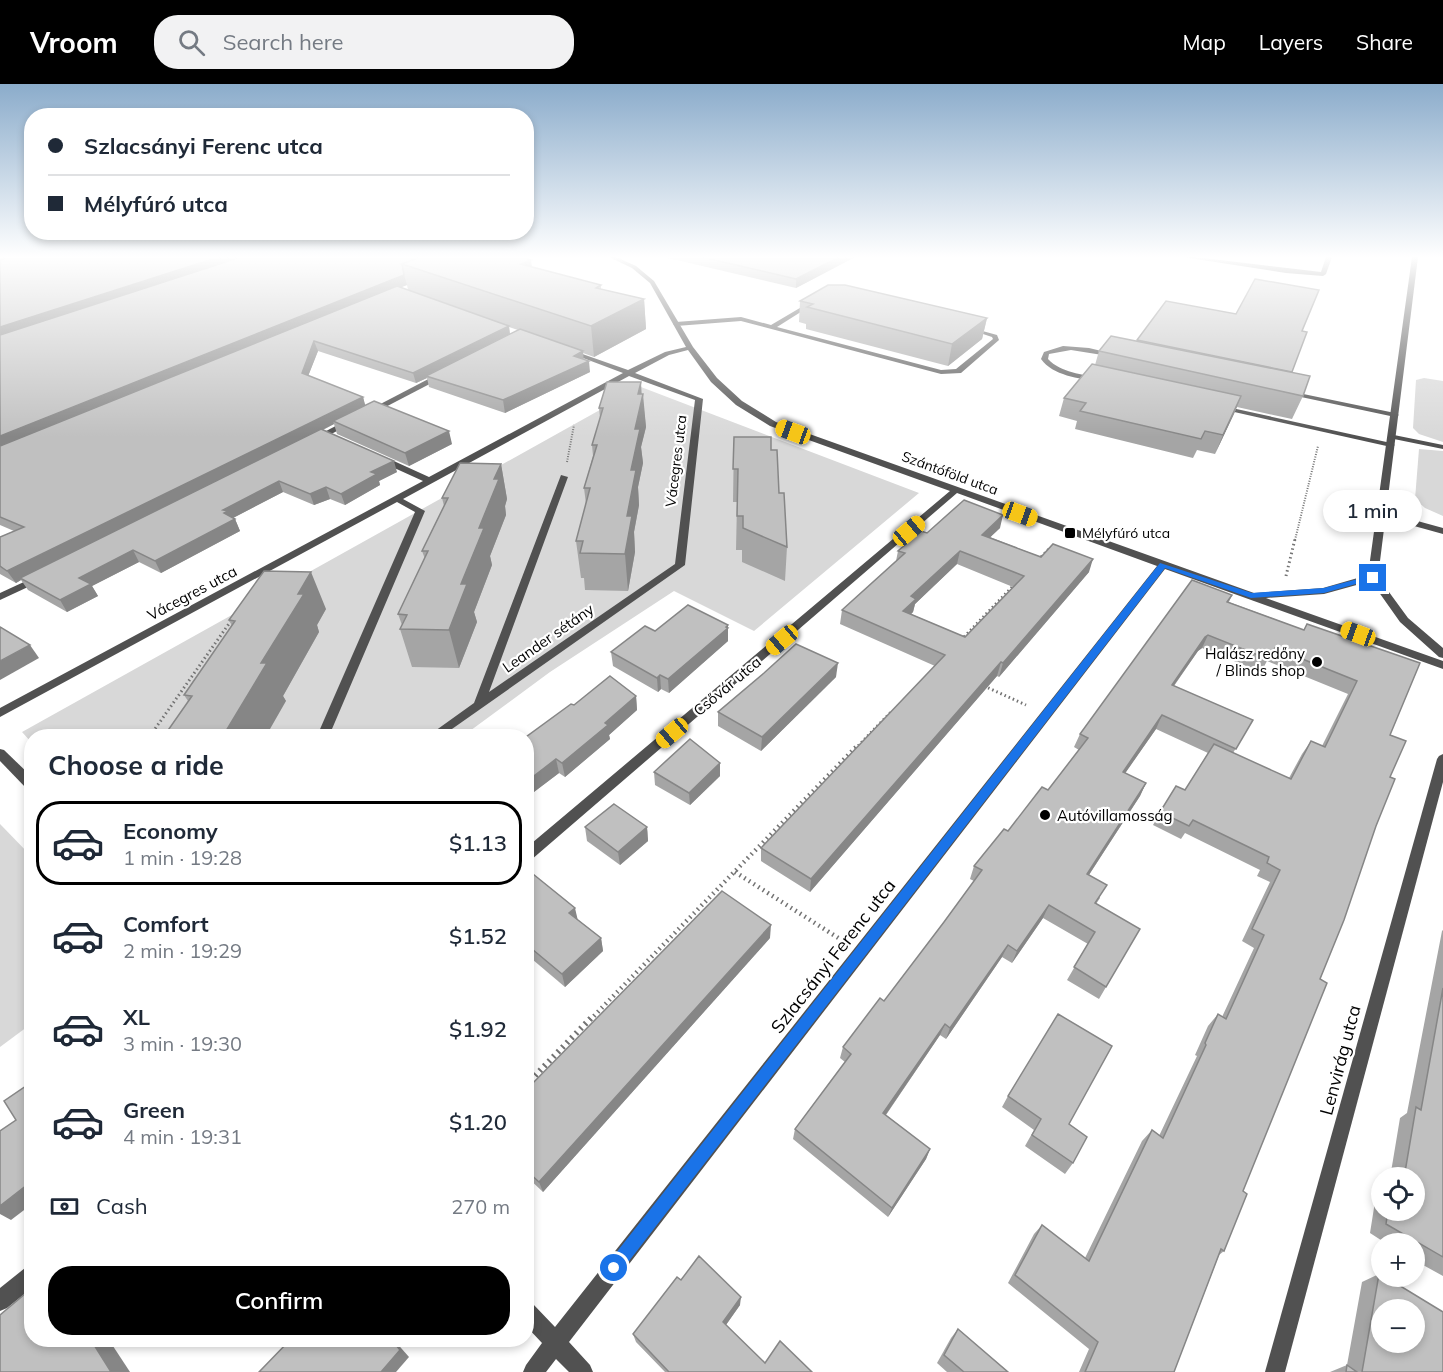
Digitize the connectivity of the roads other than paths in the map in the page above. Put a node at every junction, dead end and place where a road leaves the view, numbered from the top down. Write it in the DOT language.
graph roads {
  1 [pos="672,317"];
  2 [pos="789,317"];
  3 [pos="1407,317"];
  4 [pos="676,324"];
  5 [pos="962,326"];
  6 [pos="772,327"];
  7 [pos="690,348"];
  8 [pos="565,350"];
  9 [pos="1123,357"];
  10 [pos="450,371"];
  11 [pos="629,373"];
  12 [pos="1108,382"];
  13 [pos="1282,391"];
  14 [pos="1213,405"];
  15 [pos="367,413"];
  16 [pos="1395,414"];
  17 [pos="357,418"];
  18 [pos="326,434"];
  19 [pos="336,439"];
  20 [pos="1391,440"];
  21 [pos="304,444"];
  22 [pos="1443,447"];
  23 [pos="378,458"];
  24 [pos="564,477"];
  25 [pos="430,481"];
  26 [pos="955,491"];
  27 [pos="397,500"];
  28 [pos="1381,514"];
  29 [pos="1443,531"];
  30 [pos="680,565"];
  31 [pos="1163,565"];
  32 [pos="52,571"];
  33 [pos="1373,578"];
  34 [pos="1251,596"];
  35 [pos="0,597"];
  36 [pos="1443,654"];
  37 [pos="1443,665"];
  38 [pos="479,704"];
  39 [pos="0,713"];
  40 [pos="326,729"];
  41 [pos="444,729"];
  42 [pos="0,753"];
  43 [pos="1443,759"];
  44 [pos="24,778"];
  45 [pos="534,849"];
  46 [pos="24,1282"];
  47 [pos="0,1301"];
  48 [pos="534,1320"];
  49 [pos="556,1343"];
  50 [pos="533,1372"];
  51 [pos="582,1372"];
  52 [pos="1275,1372"];
  1 -- 4 [label="street, Szántóföld utca"];
  2 -- 6 [label="street"];
  3 -- 16 [label="street"];
  4 -- 6 [label="street"];
  4 -- 7 [label="street, Szántóföld utca"];
  5 -- 6 [label="street"];
  7 -- 11 [label="street, Vácegres utca"];
  7 -- 26 [label="street, Szántóföld utca"];
  8 -- 11 [label="street"];
  9 -- 12 [label="street"];
  10 -- 15 [label="street"];
  11 -- 25 [label="street, Vácegres utca"];
  11 -- 30 [label="street, Vácegres utca"];
  13 -- 16 [label="street"];
  14 -- 20 [label="street"];
  16 -- 20 [label="street"];
  17 -- 18 [label="street"];
  18 -- 19 [label="street"];
  18 -- 21 [label="street"];
  20 -- 22 [label="street"];
  20 -- 28 [label="street"];
  23 -- 25 [label="street"];
  24 -- 38 [label="street"];
  25 -- 27 [label="street, Vácegres utca"];
  26 -- 31 [label="street, Szántóföld utca"];
  26 -- 45 [label="street, Csővár utca"];
  27 -- 39 [label="street, Vácegres utca"];
  27 -- 40 [label="street"];
  28 -- 29 [label="street"];
  28 -- 33 [label="street"];
  30 -- 38 [label="street, Leander sétány"];
  31 -- 34 [label="street, Szántóföld utca"];
  31 -- 49 [label="street, Szlacsányi Ferenc utca"];
  32 -- 35 [label="street"];
  33 -- 34 [label="street"];
  33 -- 36 [label="street"];
  34 -- 37 [label="street, Szántóföld utca"];
  38 -- 41 [label="street, Leander sétány"];
  42 -- 44 [label="street"];
  43 -- 52 [label="street, Lenvirág utca"];
  46 -- 47 [label="street"];
  48 -- 49 [label="street"];
  49 -- 50 [label="street, Szlacsányi Ferenc utca"];
  49 -- 51 [label="street"];
}
